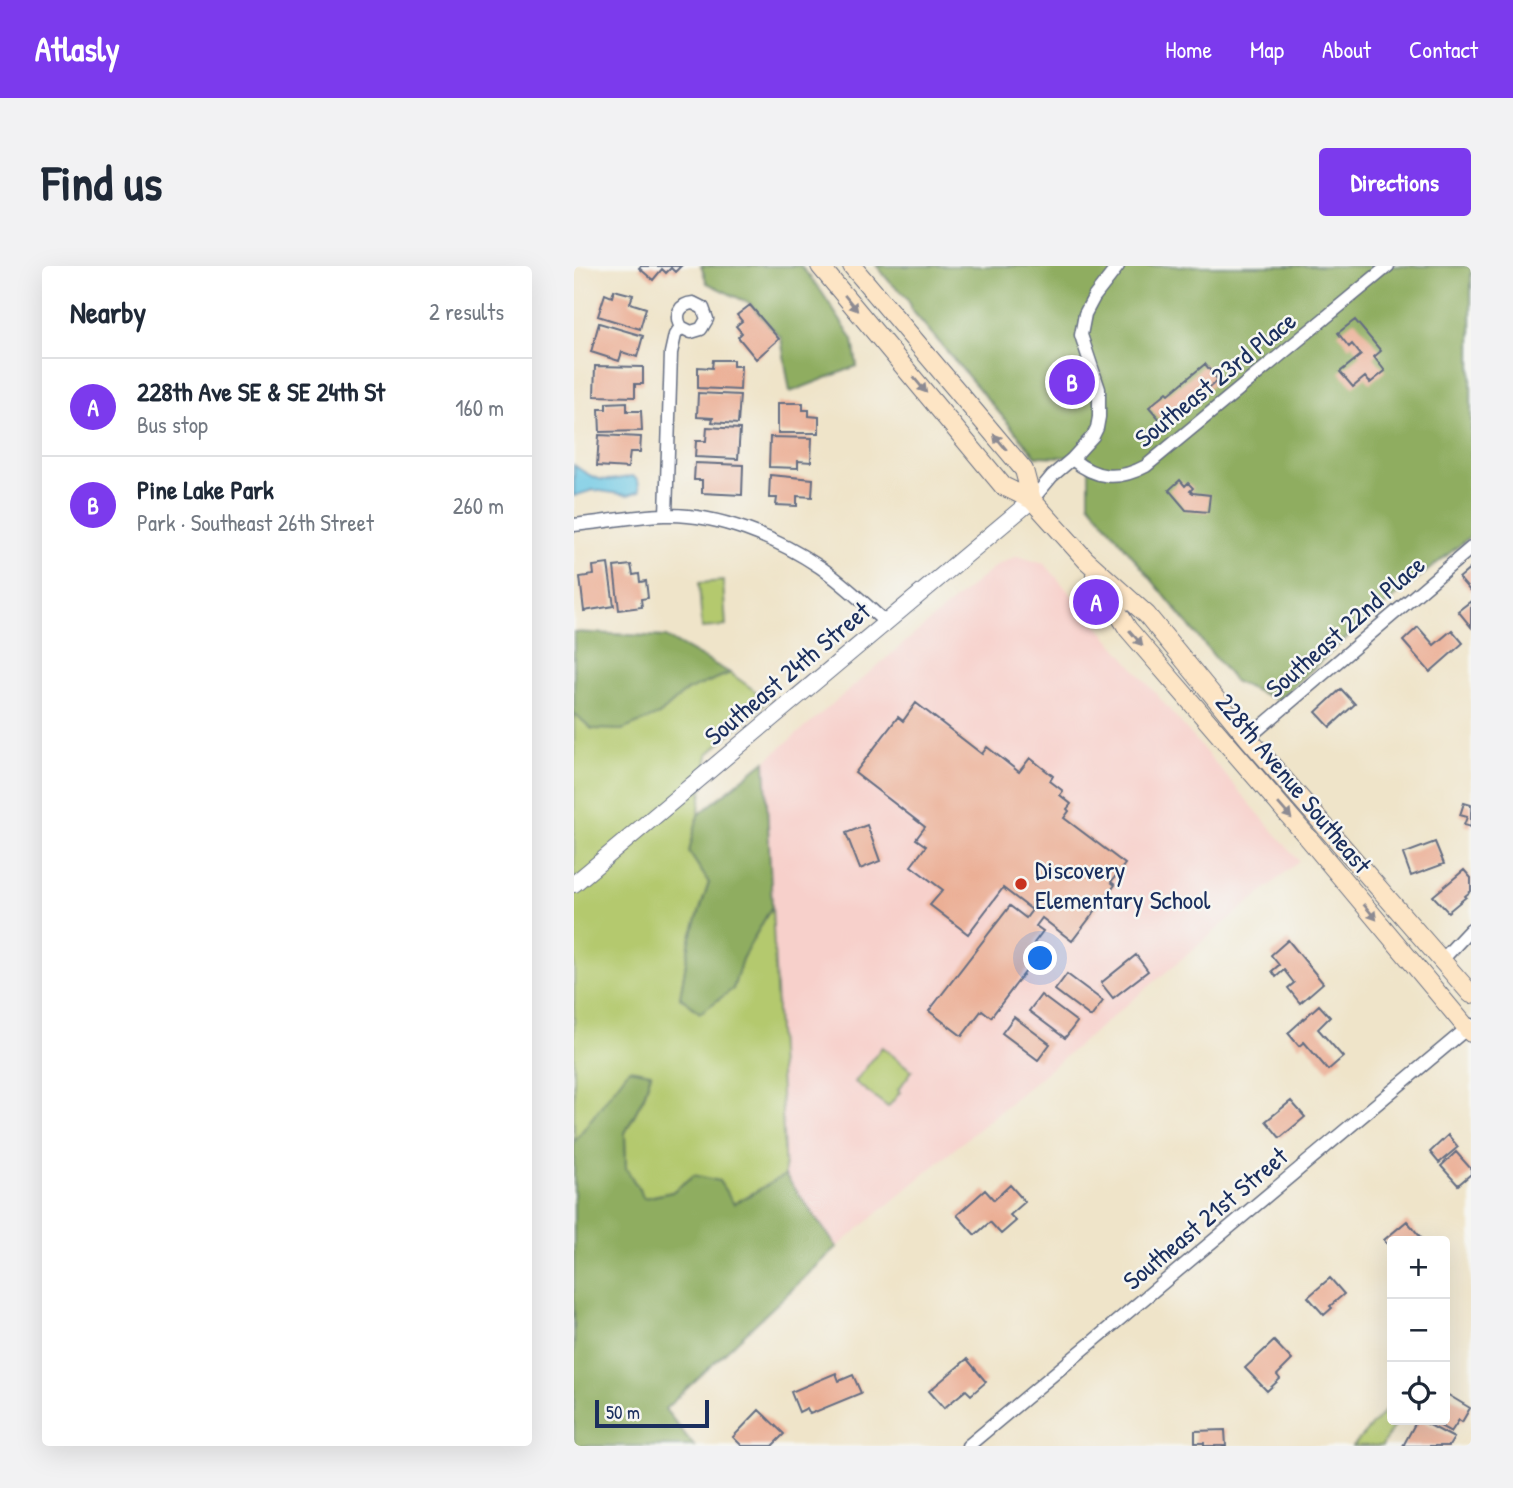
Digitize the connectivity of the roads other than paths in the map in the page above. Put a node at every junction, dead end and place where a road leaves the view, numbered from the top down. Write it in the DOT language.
graph roads {
  1 [pos="820,266"];
  2 [pos="852,266"];
  3 [pos="1118,266"];
  4 [pos="1388,266"];
  5 [pos="681,327"];
  6 [pos="1072,459"];
  7 [pos="1032,500"];
  8 [pos="666,515"];
  9 [pos="574,525"];
  10 [pos="1471,548"];
  11 [pos="1086,560"];
  12 [pos="885,622"];
  13 [pos="1248,738"];
  14 [pos="1310,841"];
  15 [pos="574,884"];
  16 [pos="1385,896"];
  17 [pos="1471,929"];
  18 [pos="1441,961"];
  19 [pos="1471,994"];
  20 [pos="1470,1029"];
  21 [pos="968,1446"];
  1 -- 7 [label="main road, 228th Avenue Southeast, one-way"];
  7 -- 2 [label="main road, 228th Avenue Southeast, one-way"];
  3 -- 6 [label="street"];
  4 -- 6 [label="street, Southeast 23rd Place"];
  5 -- 8 [label="street"];
  6 -- 7 [label="street"];
  7 -- 11 [label="main road, 228th Avenue Southeast"];
  7 -- 12 [label="street, Southeast 24th Street"];
  8 -- 9 [label="street"];
  8 -- 12 [label="street"];
  10 -- 13 [label="street, Southeast 22nd Place"];
  11 -- 13 [label="main road, 228th Avenue Southeast"];
  11 -- 14 [label="main road, 228th Avenue Southeast, one-way"];
  12 -- 15 [label="street, Southeast 24th Street"];
  13 -- 16 [label="main road, 228th Avenue Southeast"];
  14 -- 16 [label="main road"];
  14 -- 20 [label="main road, 228th Avenue Southeast, one-way"];
  16 -- 18 [label="main road, 228th Avenue Southeast"];
  17 -- 18 [label="street"];
  18 -- 19 [label="main road, 228th Avenue Southeast"];
  20 -- 21 [label="street, Southeast 21st Street"];
}
